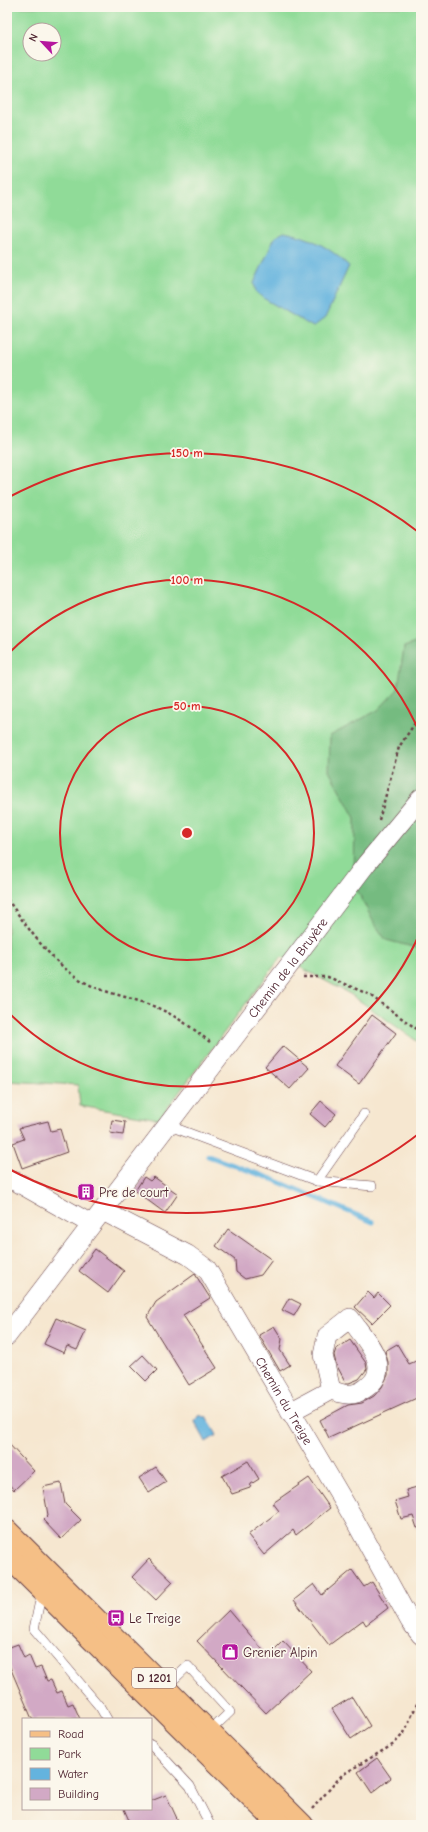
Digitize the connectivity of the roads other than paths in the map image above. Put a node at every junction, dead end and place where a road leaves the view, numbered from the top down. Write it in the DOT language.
graph roads {
  1 [pos="421,798"];
  2 [pos="364,1114"];
  3 [pos="167,1125"];
  4 [pos="7,1179"];
  5 [pos="317,1182"];
  6 [pos="372,1186"];
  7 [pos="97,1217"];
  8 [pos="7,1336"];
  9 [pos="331,1390"];
  10 [pos="290,1412"];
  11 [pos="7,1530"];
  12 [pos="7,1555"];
  13 [pos="42,1589"];
  14 [pos="421,1635"];
  15 [pos="164,1688"];
  16 [pos="106,1718"];
  17 [pos="209,1732"];
  18 [pos="152,1745"];
  19 [pos="294,1824"];
  20 [pos="210,1825"];
  1 -- 3 [label="street, Chemin de la Bruyère"];
  2 -- 5 [label="lane"];
  3 -- 5 [label="lane"];
  3 -- 7 [label="street, Chemin de la Bruyère"];
  4 -- 7 [label="street"];
  5 -- 6 [label="lane"];
  7 -- 8 [label="street, Chemin de la Bruyère"];
  7 -- 10 [label="street, Chemin du Treige"];
  9 -- 10 [label="street"];
  10 -- 14 [label="street, Chemin du Treige"];
  11 -- 15 [label="main road, D 1201"];
  12 -- 13 [label="main road, D 1201"];
  13 -- 16 [label="lane"];
  13 -- 19 [label="main road, D 1201"];
  15 -- 17 [label="main road, D 1201"];
  15 -- 17 [label="lane"];
  17 -- 19 [label="main road, D 1201"];
  18 -- 20 [label="lane"];
}
